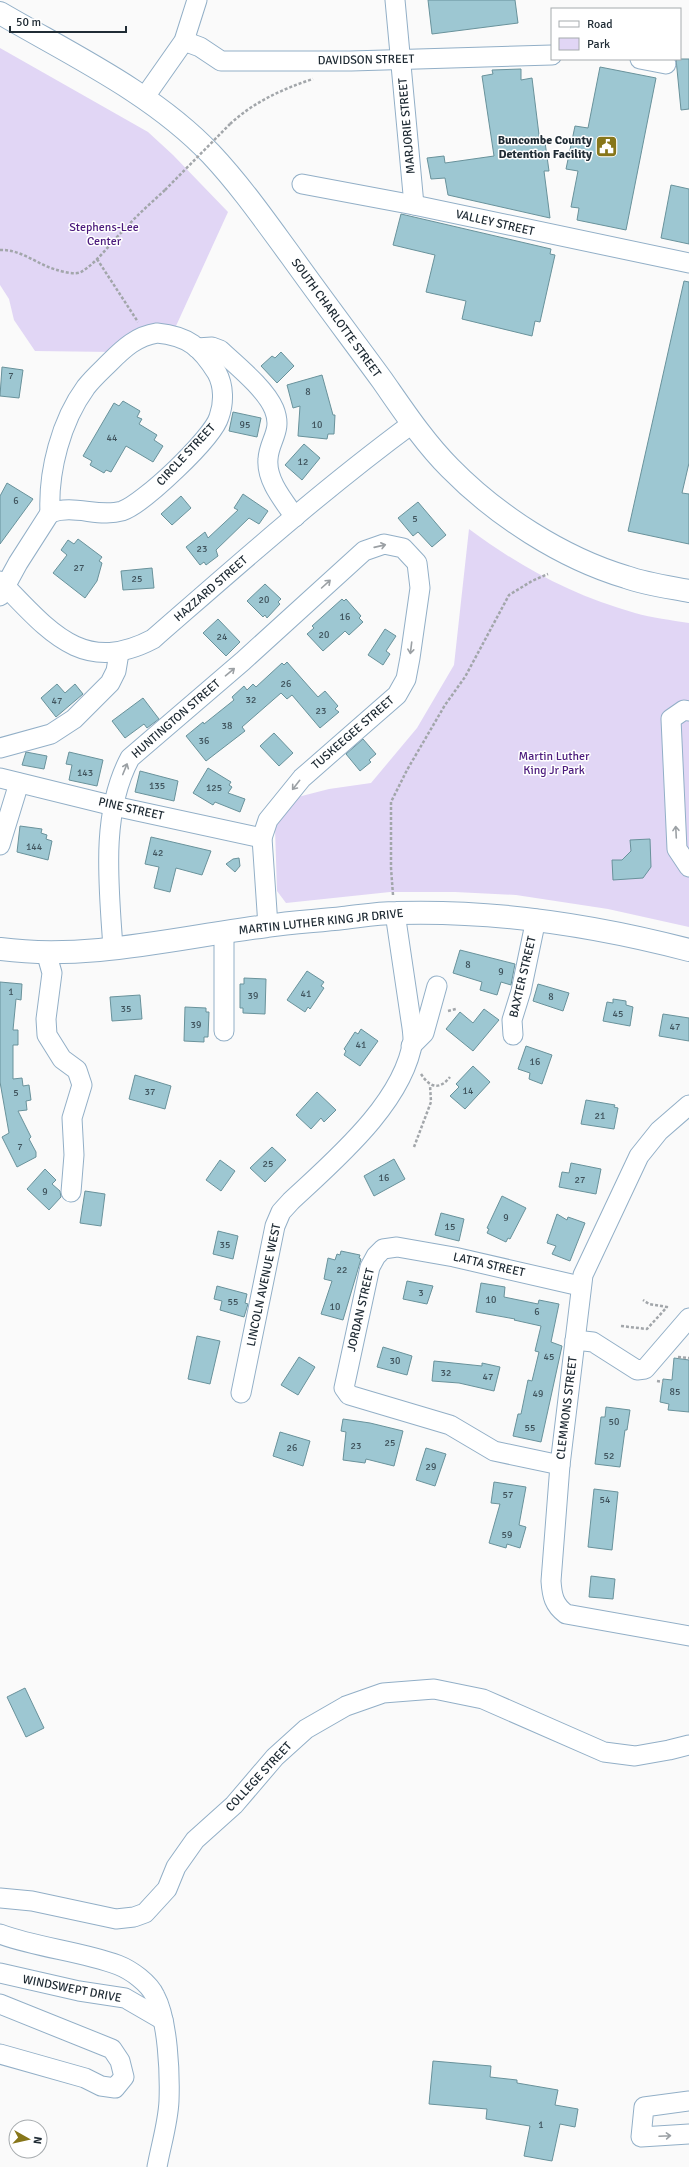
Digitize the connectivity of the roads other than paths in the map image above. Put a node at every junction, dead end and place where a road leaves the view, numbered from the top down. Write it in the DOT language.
graph roads {
  1 [pos="197,0"];
  2 [pos="395,0"];
  3 [pos="0,13"];
  4 [pos="184,41"];
  5 [pos="551,55"];
  6 [pos="401,60"];
  7 [pos="645,60"];
  8 [pos="666,64"];
  9 [pos="144,98"];
  10 [pos="302,184"];
  11 [pos="414,204"];
  12 [pos="689,263"];
  13 [pos="197,348"];
  14 [pos="413,423"];
  15 [pos="50,513"];
  16 [pos="295,517"];
  17 [pos="347,565"];
  18 [pos="2,588"];
  19 [pos="689,591"];
  20 [pos="119,652"];
  21 [pos="689,711"];
  22 [pos="0,748"];
  23 [pos="0,778"];
  24 [pos="19,783"];
  25 [pos="114,806"];
  26 [pos="262,838"];
  27 [pos="0,845"];
  28 [pos="689,867"];
  29 [pos="395,913"];
  30 [pos="536,919"];
  31 [pos="268,926"];
  32 [pos="224,932"];
  33 [pos="113,948"];
  34 [pos="0,949"];
  35 [pos="689,950"];
  36 [pos="46,952"];
  37 [pos="437,986"];
  38 [pos="224,1031"];
  39 [pos="514,1035"];
  40 [pos="411,1046"];
  41 [pos="689,1105"];
  42 [pos="71,1192"];
  43 [pos="397,1247"];
  44 [pos="580,1286"];
  45 [pos="689,1318"];
  46 [pos="574,1340"];
  47 [pos="241,1393"];
  48 [pos="560,1465"];
  49 [pos="689,1636"];
  50 [pos="689,1745"];
  51 [pos="0,1898"];
  52 [pos="0,1934"];
  53 [pos="0,1973"];
  54 [pos="0,2004"];
  55 [pos="163,2020"];
  56 [pos="0,2054"];
  57 [pos="689,2101"];
  58 [pos="689,2134"];
  59 [pos="157,2167"];
  1 -- 4 [label="street"];
  2 -- 6 [label="street, MARJORIE STREET"];
  3 -- 9 [label="main road, SOUTH CHARLOTTE STREET"];
  4 -- 6 [label="street, DAVIDSON STREET"];
  4 -- 9 [label="street"];
  5 -- 6 [label="street, DAVIDSON STREET"];
  6 -- 11 [label="street, MARJORIE STREET"];
  7 -- 8 [label="street"];
  9 -- 14 [label="main road, SOUTH CHARLOTTE STREET"];
  10 -- 11 [label="street, VALLEY STREET"];
  11 -- 12 [label="street, VALLEY STREET"];
  13 -- 15 [label="street, CIRCLE STREET"];
  13 -- 15 [label="street, CIRCLE STREET"];
  13 -- 16 [label="street"];
  14 -- 16 [label="street, HAZZARD STREET"];
  14 -- 19 [label="main road, SOUTH CHARLOTTE STREET"];
  15 -- 18 [label="street"];
  16 -- 20 [label="street, HAZZARD STREET"];
  25 -- 17 [label="street, HUNTINGTON STREET, one-way"];
  17 -- 26 [label="street, TUSKEEGEE STREET, one-way"];
  18 -- 20 [label="street, HAZZARD STREET"];
  20 -- 22 [label="street"];
  28 -- 21 [label="street, one-way"];
  23 -- 24 [label="street, PINE STREET"];
  24 -- 25 [label="street, PINE STREET"];
  24 -- 27 [label="street"];
  25 -- 26 [label="street, PINE STREET"];
  25 -- 33 [label="street, HUNTINGTON STREET"];
  26 -- 31 [label="street, TUSKEEGEE STREET"];
  29 -- 30 [label="main road, MARTIN LUTHER KING JR DRIVE"];
  29 -- 31 [label="main road, MARTIN LUTHER KING JR DRIVE"];
  29 -- 40 [label="street, LINCOLN AVENUE WEST"];
  30 -- 35 [label="main road, MARTIN LUTHER KING JR DRIVE"];
  30 -- 39 [label="street, BAXTER STREET"];
  31 -- 32 [label="main road, MARTIN LUTHER KING JR DRIVE"];
  32 -- 33 [label="main road, MARTIN LUTHER KING JR DRIVE"];
  32 -- 38 [label="street"];
  33 -- 36 [label="main road, MARTIN LUTHER KING JR DRIVE"];
  34 -- 36 [label="main road, MARTIN LUTHER KING JR DRIVE"];
  36 -- 42 [label="street"];
  37 -- 40 [label="street"];
  40 -- 47 [label="street, LINCOLN AVENUE WEST"];
  41 -- 44 [label="street, CLEMMONS STREET"];
  43 -- 44 [label="street, LATTA STREET"];
  43 -- 48 [label="street, JORDAN STREET"];
  44 -- 46 [label="street, CLEMMONS STREET"];
  45 -- 46 [label="street"];
  46 -- 48 [label="street, CLEMMONS STREET"];
  48 -- 49 [label="street, CLEMMONS STREET"];
  50 -- 51 [label="street, COLLEGE STREET"];
  52 -- 55 [label="street"];
  53 -- 55 [label="street, WINDSWEPT DRIVE"];
  54 -- 56 [label="street"];
  55 -- 59 [label="street"];
  57 -- 58 [label="street, one-way"];
}
